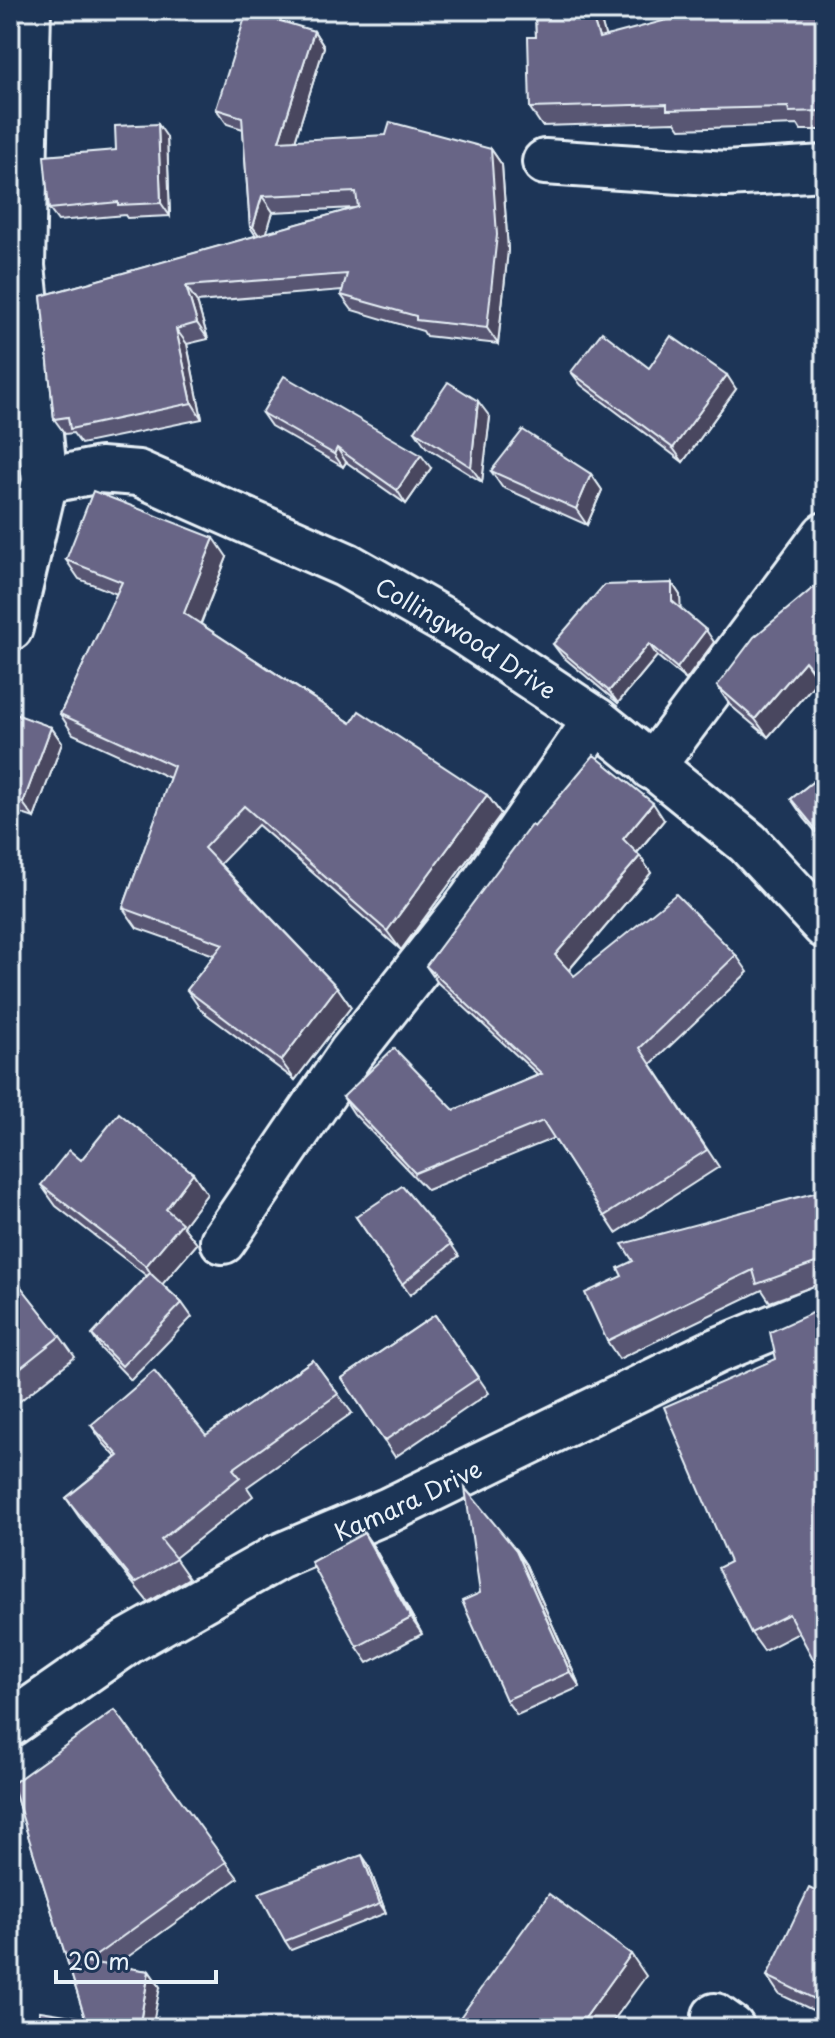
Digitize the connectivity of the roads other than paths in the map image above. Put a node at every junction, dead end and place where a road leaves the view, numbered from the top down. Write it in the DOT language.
graph roads {
  1 [pos="28,10"];
  2 [pos="545,162"];
  3 [pos="825,168"];
  4 [pos="21,367"];
  5 [pos="45,481"];
  6 [pos="825,535"];
  7 [pos="10,628"];
  8 [pos="596,720"];
  9 [pos="652,767"];
  10 [pos="825,926"];
  11 [pos="223,1241"];
  12 [pos="825,1306"];
  13 [pos="10,1724"];
  1 -- 4 [label="street"];
  2 -- 3 [label="street"];
  4 -- 5 [label="street"];
  5 -- 7 [label="street"];
  5 -- 8 [label="street, Collingwood Drive"];
  6 -- 9 [label="street"];
  8 -- 9 [label="street, Collingwood Drive"];
  8 -- 11 [label="street"];
  9 -- 10 [label="street, Collingwood Drive"];
  12 -- 13 [label="street, Kamara Drive"];
}
